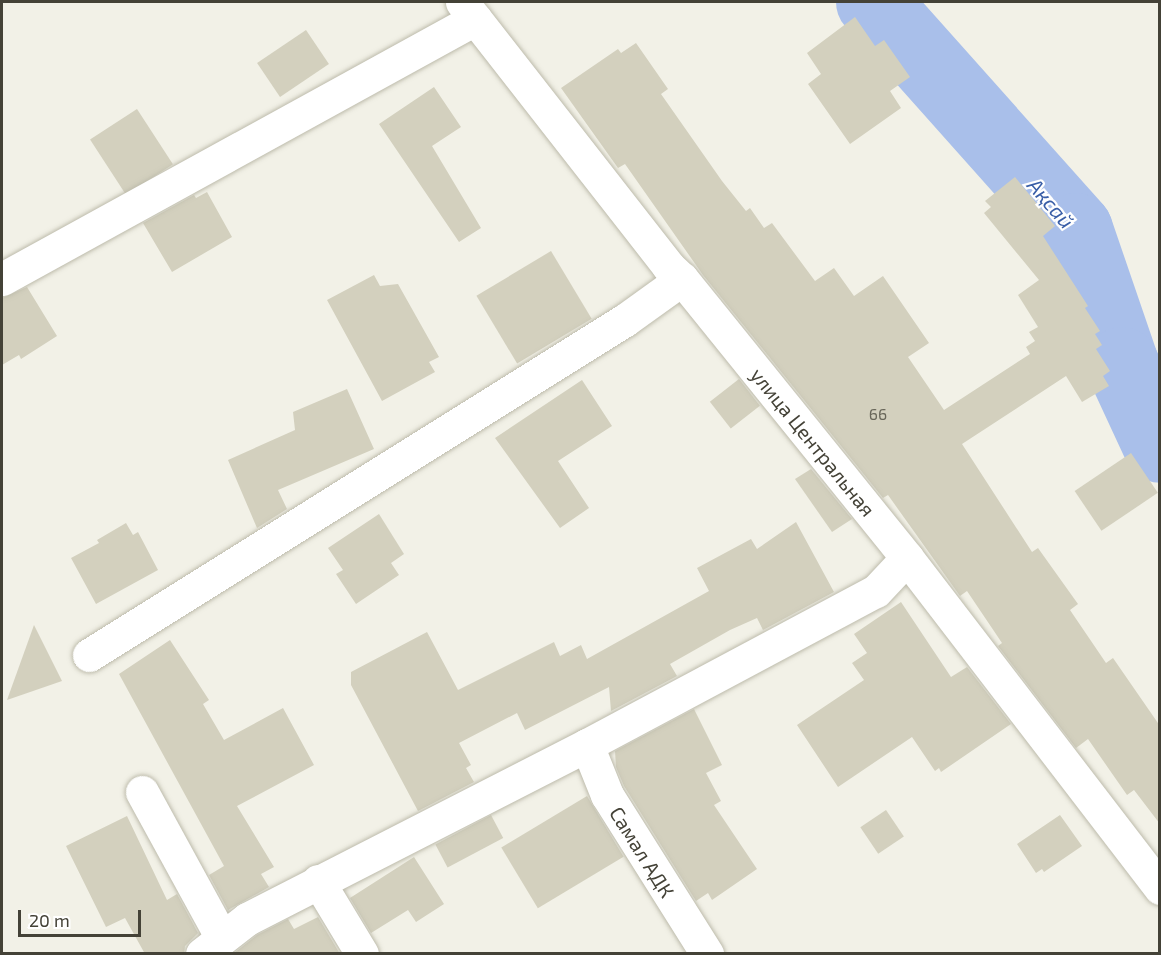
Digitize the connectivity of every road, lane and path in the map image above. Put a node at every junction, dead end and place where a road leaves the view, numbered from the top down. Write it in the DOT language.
graph roads {
  1 [pos="468,10"];
  2 [pos="2,279"];
  3 [pos="682,279"];
  4 [pos="906,558"];
  5 [pos="89,656"];
  6 [pos="587,745"];
  7 [pos="142,792"];
  8 [pos="318,881"];
  9 [pos="1160,888"];
  10 [pos="212,946"];
  11 [pos="362,954"];
  12 [pos="707,954"];
  1 -- 2 [label="street"];
  1 -- 3 [label="street, улица Центральная"];
  3 -- 4 [label="street, улица Центральная"];
  3 -- 5 [label="street"];
  4 -- 6 [label="street"];
  4 -- 9 [label="street, улица Центральная"];
  6 -- 8 [label="street"];
  6 -- 12 [label="street, Самал АДК"];
  7 -- 10 [label="street"];
  8 -- 10 [label="street"];
  8 -- 11 [label="street"];
}
